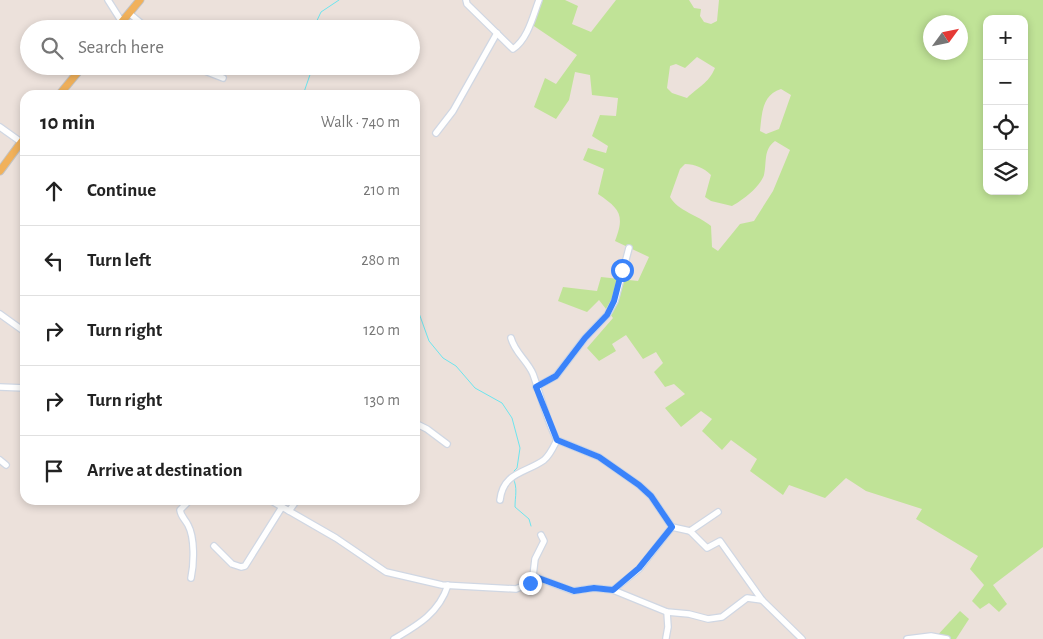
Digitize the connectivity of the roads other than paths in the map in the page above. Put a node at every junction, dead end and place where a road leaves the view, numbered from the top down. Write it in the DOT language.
graph roads {
  1 [pos="108,0"];
  2 [pos="140,0"];
  3 [pos="466,0"];
  4 [pos="539,0"];
  5 [pos="129,13"];
  6 [pos="121,20"];
  7 [pos="124,20"];
  8 [pos="137,20"];
  9 [pos="497,33"];
  10 [pos="76,75"];
  11 [pos="215,75"];
  12 [pos="223,78"];
  13 [pos="63,90"];
  14 [pos="0,127"];
  15 [pos="436,133"];
  16 [pos="20,142"];
  17 [pos="20,146"];
  18 [pos="0,171"];
  19 [pos="629,248"];
  20 [pos="0,314"];
  21 [pos="20,328"];
  22 [pos="511,338"];
  23 [pos="0,387"];
  24 [pos="536,387"];
  25 [pos="20,388"];
  26 [pos="420,425"];
  27 [pos="557,440"];
  28 [pos="447,444"];
  29 [pos="0,460"];
  30 [pos="6,466"];
  31 [pos="500,500"];
  32 [pos="185,505"];
  33 [pos="279,505"];
  34 [pos="293,505"];
  35 [pos="282,507"];
  36 [pos="289,511"];
  37 [pos="718,512"];
  38 [pos="672,527"];
  39 [pos="690,531"];
  40 [pos="541,535"];
  41 [pos="214,546"];
  42 [pos="533,576"];
  43 [pos="191,578"];
  44 [pos="448,586"];
  45 [pos="613,590"];
  46 [pos="762,600"];
  47 [pos="667,612"];
  48 [pos="666,638"];
  49 [pos="394,639"];
  50 [pos="802,639"];
  51 [pos="907,639"];
  52 [pos="947,639"];
  1 -- 6 [label="street"];
  2 -- 5 [label="main road"];
  3 -- 9 [label="street"];
  4 -- 9 [label="street"];
  5 -- 7 [label="main road"];
  5 -- 8 [label="street"];
  9 -- 15 [label="street"];
  10 -- 13 [label="main road"];
  11 -- 12 [label="street"];
  14 -- 16 [label="street"];
  17 -- 18 [label="main road"];
  19 -- 24 [label="street"];
  20 -- 21 [label="street"];
  22 -- 24 [label="street"];
  23 -- 25 [label="street"];
  24 -- 27 [label="street"];
  26 -- 28 [label="street"];
  27 -- 31 [label="street"];
  27 -- 38 [label="street"];
  29 -- 30 [label="street"];
  32 -- 43 [label="street"];
  33 -- 35 [label="street"];
  34 -- 36 [label="street"];
  35 -- 36 [label="street"];
  35 -- 41 [label="street"];
  36 -- 44 [label="street"];
  37 -- 39 [label="street"];
  38 -- 39 [label="street"];
  38 -- 45 [label="street"];
  39 -- 46 [label="street"];
  40 -- 42 [label="street"];
  42 -- 44 [label="street"];
  42 -- 45 [label="street"];
  44 -- 49 [label="street"];
  45 -- 47 [label="street"];
  46 -- 47 [label="street"];
  46 -- 50 [label="street"];
  47 -- 48 [label="street"];
  51 -- 52 [label="street"];
}
